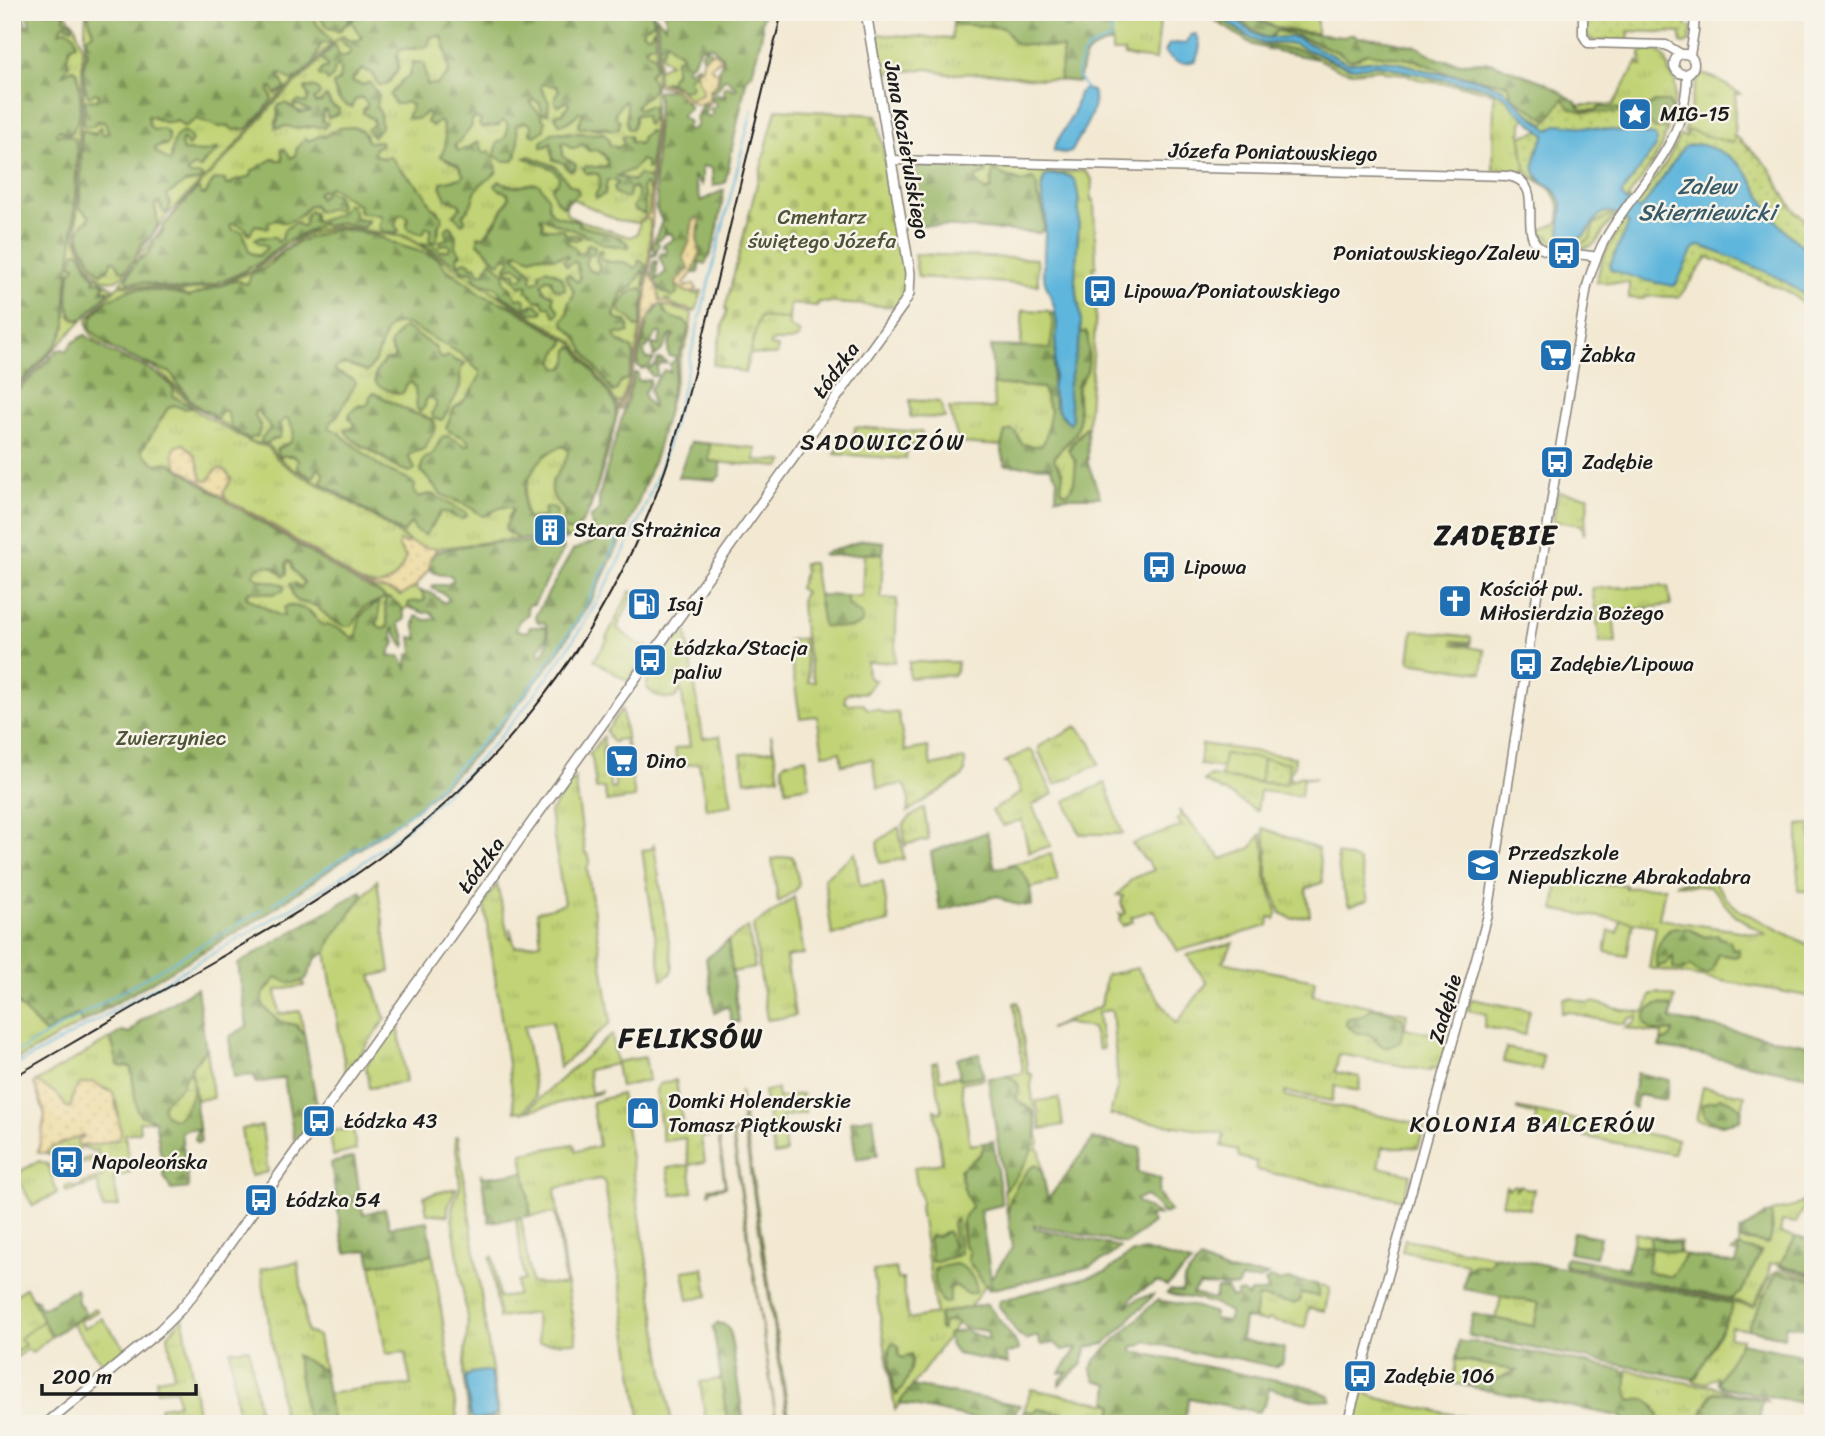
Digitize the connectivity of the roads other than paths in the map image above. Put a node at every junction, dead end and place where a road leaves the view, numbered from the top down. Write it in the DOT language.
graph roads {
  1 [pos="866,12"];
  2 [pos="1583,12"];
  3 [pos="1695,12"];
  4 [pos="1682,56"];
  5 [pos="1685,74"];
  6 [pos="892,160"];
  7 [pos="1597,257"];
  8 [pos="909,295"];
  9 [pos="46,1424"];
  10 [pos="1347,1424"];
  1 -- 6 [label="main road, Jana Kozietulskiego"];
  2 -- 4 [label="street"];
  3 -- 4 [label="street"];
  4 -- 5 [label="street"];
  4 -- 5 [label="street"];
  5 -- 7 [label="street, Zadębie"];
  6 -- 7 [label="street, Józefa Poniatowskiego"];
  6 -- 8 [label="main road, Jana Kozietulskiego"];
  7 -- 10 [label="street, Zadębie"];
  8 -- 9 [label="main road, Łódzka"];
}
